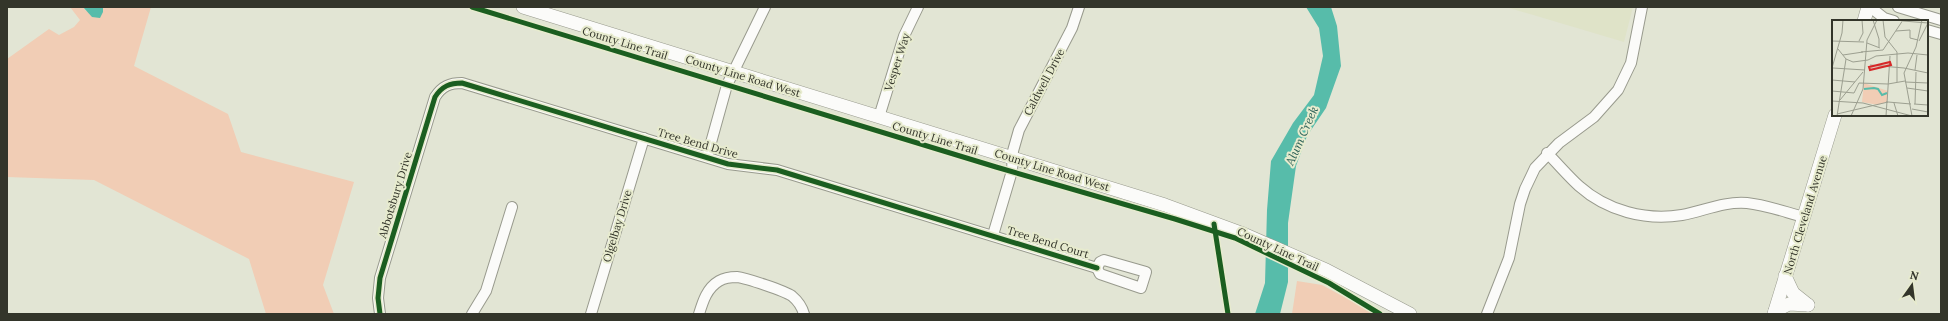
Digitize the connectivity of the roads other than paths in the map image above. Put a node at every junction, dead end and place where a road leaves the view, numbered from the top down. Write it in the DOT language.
graph roads {
  1 [pos="523,7"];
  2 [pos="765,7"];
  3 [pos="918,7"];
  4 [pos="1079,7"];
  5 [pos="1642,7"];
  6 [pos="1869,7"];
  7 [pos="1898,7"];
  8 [pos="1864,20"];
  9 [pos="1891,20"];
  10 [pos="1941,20"];
  11 [pos="1928,30"];
  12 [pos="1941,34"];
  13 [pos="733,73"];
  14 [pos="445,86"];
  15 [pos="1835,116"];
  16 [pos="879,117"];
  17 [pos="644,138"];
  18 [pos="1548,154"];
  19 [pos="708,158"];
  20 [pos="1012,158"];
  21 [pos="512,207"];
  22 [pos="1804,217"];
  23 [pos="993,235"];
  24 [pos="1097,268"];
  25 [pos="1786,276"];
  26 [pos="1774,313"];
  27 [pos="380,314"];
  28 [pos="472,314"];
  29 [pos="591,314"];
  30 [pos="699,314"];
  31 [pos="804,314"];
  32 [pos="1410,314"];
  33 [pos="1487,314"];
  1 -- 13 [label="main road, County Line Road West"];
  2 -- 13 [label="street"];
  3 -- 16 [label="street, Vesper Way"];
  4 -- 20 [label="street, Caldwell Drive"];
  5 -- 18 [label="street"];
  6 -- 8 [label="main road"];
  6 -- 9 [label="street"];
  7 -- 10 [label="street"];
  11 -- 12 [label="street"];
  13 -- 16 [label="main road, County Line Road West"];
  13 -- 19 [label="street"];
  14 -- 17 [label="street, Tree Bend Drive"];
  14 -- 27 [label="street, Abbotsbury Drive"];
  15 -- 22 [label="main road, North Cleveland Avenue"];
  16 -- 20 [label="main road, County Line Road West"];
  17 -- 19 [label="street, Tree Bend Drive"];
  17 -- 29 [label="street, Olgelbay Drive"];
  18 -- 22 [label="street"];
  18 -- 33 [label="street"];
  19 -- 23 [label="street, Tree Bend Drive"];
  20 -- 23 [label="street, Caldwell Drive"];
  20 -- 32 [label="main road, County Line Road West"];
  21 -- 28 [label="street"];
  22 -- 25 [label="main road, North Cleveland Avenue"];
  23 -- 24 [label="street, Tree Bend Court"];
  25 -- 26 [label="main road, North Cleveland Avenue"];
  25 -- 26 [label="main road"];
  30 -- 31 [label="street"];
}
